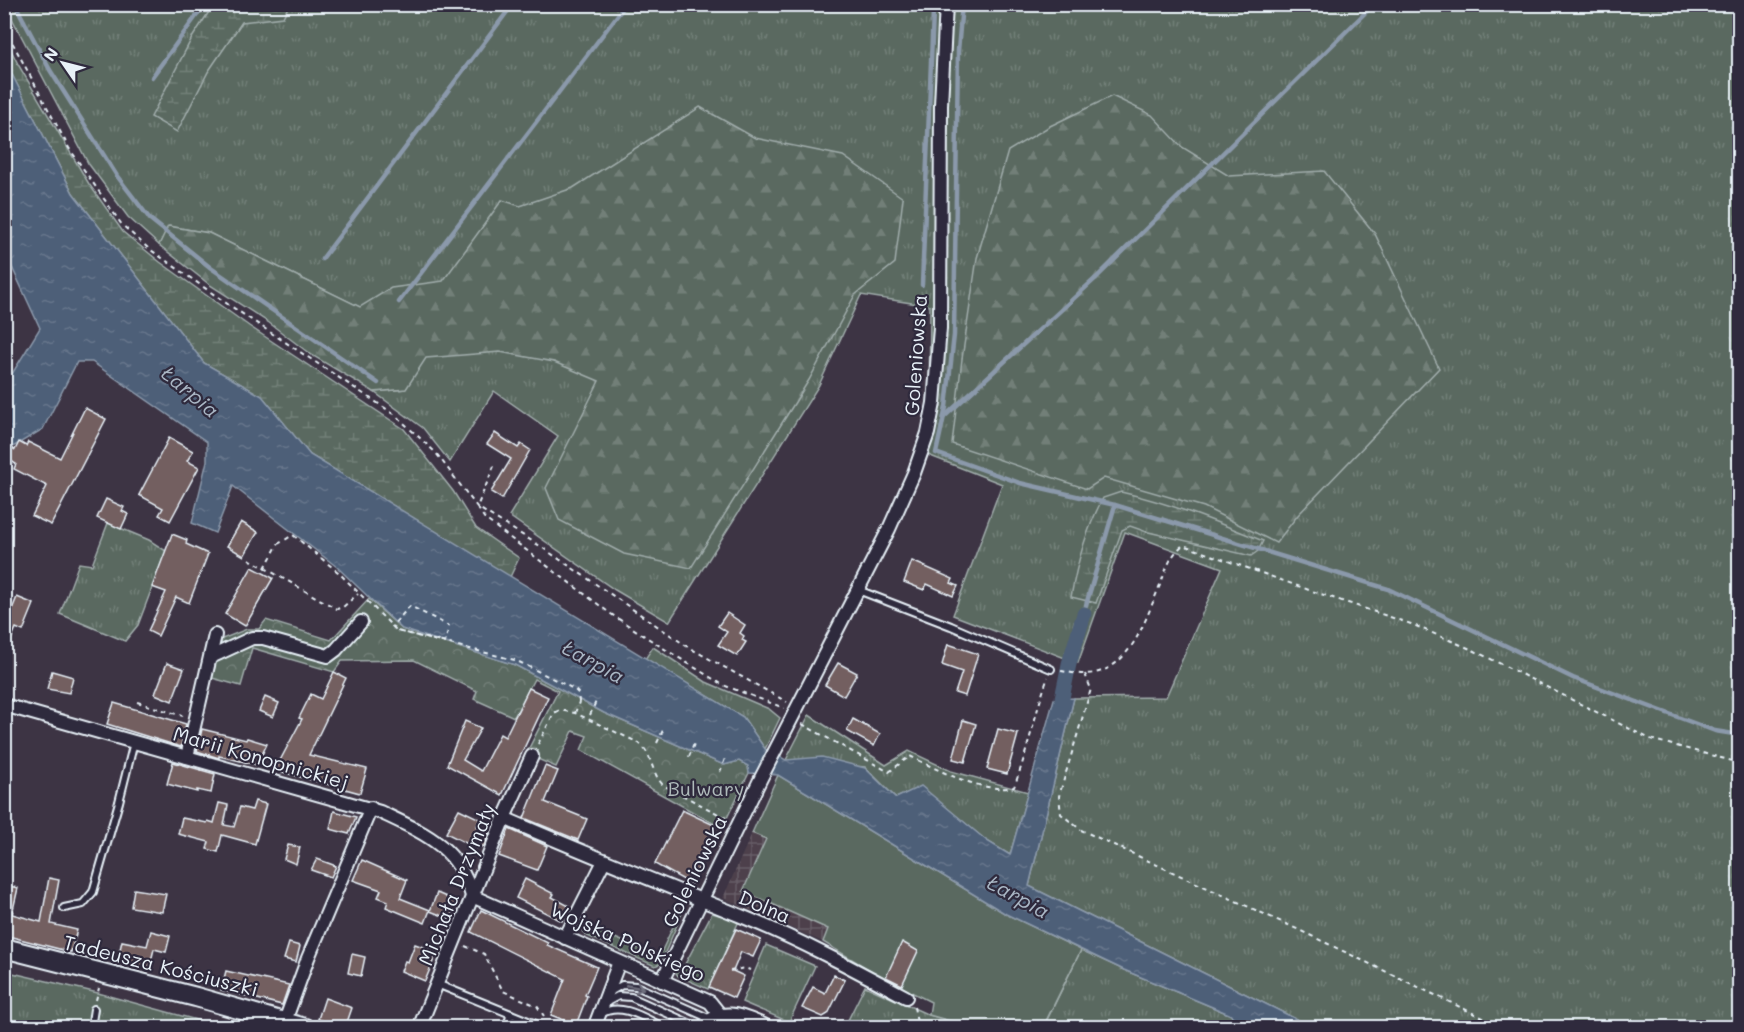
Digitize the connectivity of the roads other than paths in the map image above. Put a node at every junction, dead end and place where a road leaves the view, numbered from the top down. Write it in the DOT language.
graph roads {
  1 [pos="946,4"];
  2 [pos="858,590"];
  3 [pos="361,622"];
  4 [pos="215,635"];
  5 [pos="211,657"];
  6 [pos="1051,669"];
  7 [pos="9,706"];
  8 [pos="134,742"];
  9 [pos="532,756"];
  10 [pos="187,757"];
  11 [pos="371,808"];
  12 [pos="504,818"];
  13 [pos="604,861"];
  14 [pos="472,896"];
  15 [pos="700,901"];
  16 [pos="64,908"];
  17 [pos="565,938"];
  18 [pos="4,948"];
  19 [pos="619,962"];
  20 [pos="662,981"];
  21 [pos="436,984"];
  22 [pos="906,997"];
  23 [pos="94,1010"];
  24 [pos="600,1013"];
  25 [pos="511,1014"];
  26 [pos="285,1021"];
  27 [pos="711,1023"];
  28 [pos="543,1027"];
  29 [pos="91,1028"];
  30 [pos="305,1028"];
  31 [pos="419,1028"];
  32 [pos="506,1028"];
  33 [pos="665,1028"];
  34 [pos="763,1028"];
  1 -- 2 [label="street, Goleniowska"];
  2 -- 6 [label="lane"];
  2 -- 15 [label="street, Goleniowska"];
  3 -- 5 [label="street"];
  4 -- 5 [label="street"];
  5 -- 10 [label="street"];
  7 -- 8 [label="street, Marii Konopnickiej"];
  8 -- 10 [label="street, Marii Konopnickiej"];
  8 -- 16 [label="lane"];
  9 -- 12 [label="street, Michała Drzymały"];
  10 -- 11 [label="street, Marii Konopnickiej"];
  11 -- 14 [label="street, Marii Konopnickiej"];
  11 -- 26 [label="street"];
  12 -- 13 [label="street, Dolna"];
  12 -- 14 [label="street, Michała Drzymały"];
  13 -- 15 [label="street, Dolna"];
  13 -- 17 [label="street"];
  14 -- 17 [label="street, Wojska Polskiego"];
  14 -- 21 [label="street, Michała Drzymały"];
  15 -- 20 [label="street, Goleniowska"];
  15 -- 22 [label="street, Dolna"];
  17 -- 19 [label="street, Wojska Polskiego"];
  18 -- 26 [label="main road, Tadeusza Kościuszki"];
  19 -- 20 [label="street, Wojska Polskiego"];
  19 -- 24 [label="street"];
  20 -- 27 [label="street, Wojska Polskiego"];
  21 -- 25 [label="lane"];
  21 -- 31 [label="street, Michała Drzymały"];
  23 -- 29 [label="lane"];
  24 -- 27 [label="lane"];
  24 -- 27 [label="lane, one-way"];
  24 -- 33 [label="lane"];
  25 -- 28 [label="lane"];
  25 -- 32 [label="lane"];
  26 -- 30 [label="main road, Tadeusza Kościuszki"];
  27 -- 34 [label="main road, Wojska Polskiego"];
}
